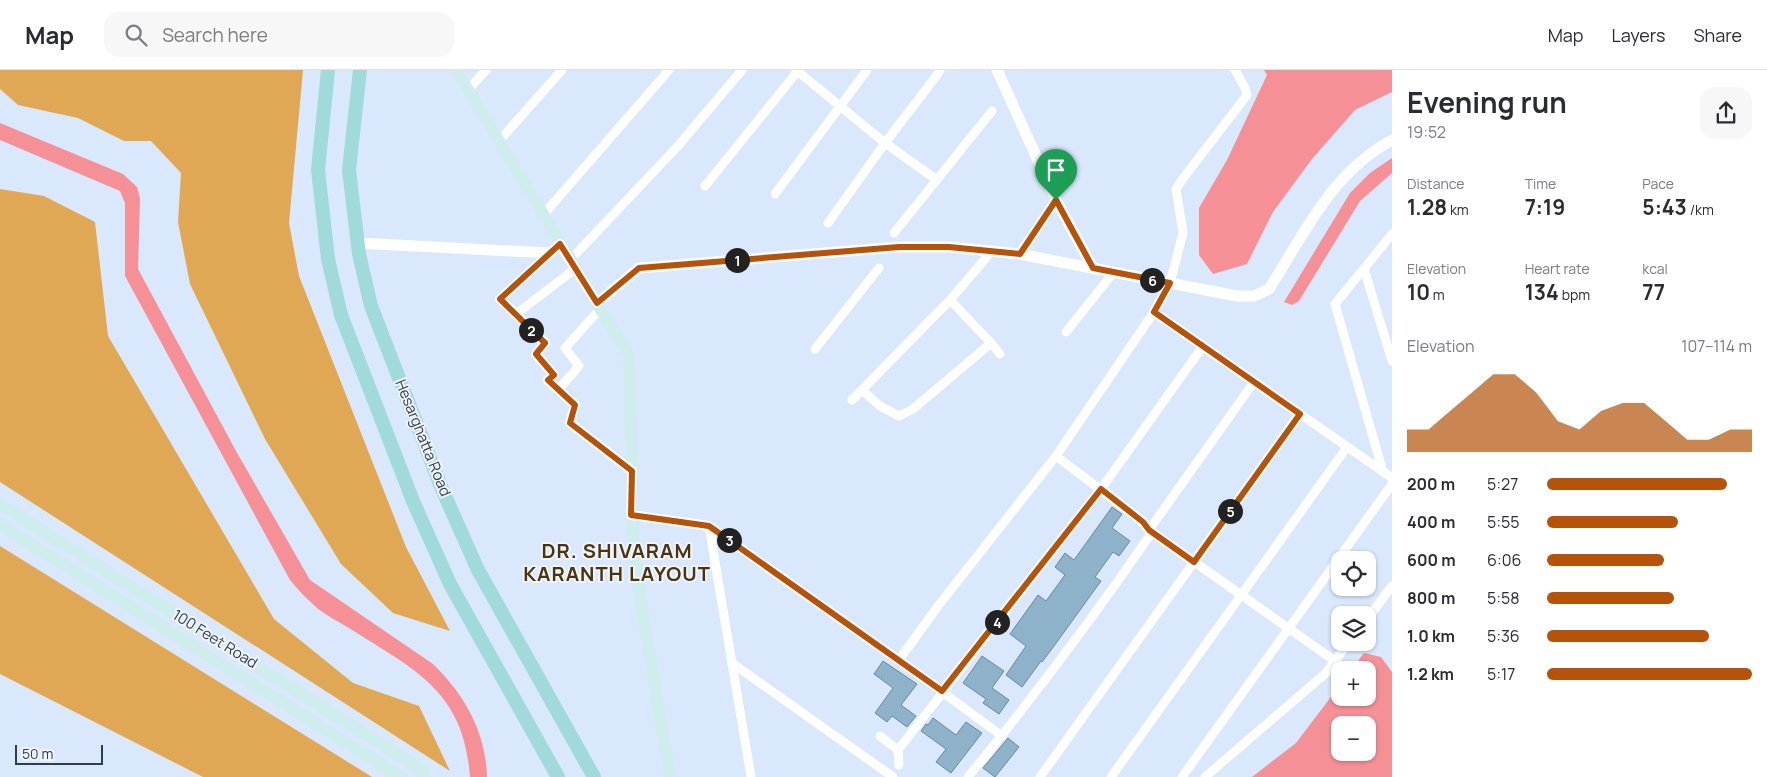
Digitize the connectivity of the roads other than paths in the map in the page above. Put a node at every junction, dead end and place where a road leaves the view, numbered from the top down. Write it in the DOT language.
graph roads {
  1 [pos="328,70"];
  2 [pos="360,70"];
  3 [pos="456,70"];
  4 [pos="486,70"];
  5 [pos="562,70"];
  6 [pos="669,70"];
  7 [pos="742,70"];
  8 [pos="867,70"];
  9 [pos="940,70"];
  10 [pos="997,70"];
  11 [pos="1235,70"];
  12 [pos="797,71"];
  13 [pos="468,90"];
  14 [pos="840,106"];
  15 [pos="992,111"];
  16 [pos="1392,140"];
  17 [pos="499,141"];
  18 [pos="885,143"];
  19 [pos="937,180"];
  20 [pos="705,186"];
  21 [pos="775,194"];
  22 [pos="1056,200"];
  23 [pos="543,215"];
  24 [pos="828,223"];
  25 [pos="894,233"];
  26 [pos="1392,234"];
  27 [pos="357,243"];
  28 [pos="560,244"];
  29 [pos="992,251"];
  30 [pos="550,253"];
  31 [pos="1020,254"];
  32 [pos="572,263"];
  33 [pos="879,268"];
  34 [pos="1093,268"];
  35 [pos="1364,269"];
  36 [pos="1114,272"];
  37 [pos="1170,283"];
  38 [pos="950,300"];
  39 [pos="599,306"];
  40 [pos="1154,312"];
  41 [pos="516,314"];
  42 [pos="1066,332"];
  43 [pos="991,343"];
  44 [pos="1204,346"];
  45 [pos="815,349"];
  46 [pos="1000,354"];
  47 [pos="1392,361"];
  48 [pos="1254,382"];
  49 [pos="558,390"];
  50 [pos="862,390"];
  51 [pos="852,400"];
  52 [pos="1300,414"];
  53 [pos="1347,447"];
  54 [pos="1056,456"];
  55 [pos="632,471"];
  56 [pos="1383,472"];
  57 [pos="1392,478"];
  58 [pos="1392,484"];
  59 [pos="1101,489"];
  60 [pos="0,504"];
  61 [pos="631,515"];
  62 [pos="0,525"];
  63 [pos="709,526"];
  64 [pos="1149,530"];
  65 [pos="1194,562"];
  66 [pos="1392,586"];
  67 [pos="1241,595"];
  68 [pos="1376,607"];
  69 [pos="1288,629"];
  70 [pos="1342,651"];
  71 [pos="899,660"];
  72 [pos="1335,661"];
  73 [pos="732,663"];
  74 [pos="1331,666"];
  75 [pos="942,691"];
  76 [pos="880,736"];
  77 [pos="1002,736"];
  78 [pos="898,750"];
  79 [pos="899,765"];
  80 [pos="401,777"];
  81 [pos="422,777"];
  82 [pos="558,777"];
  83 [pos="594,777"];
  84 [pos="670,777"];
  85 [pos="751,777"];
  86 [pos="891,777"];
  87 [pos="968,777"];
  88 [pos="1040,777"];
  89 [pos="1111,777"];
  90 [pos="1182,777"];
  91 [pos="1205,777"];
  1 -- 82 [label="main road, Hesarghatta Road"];
  2 -- 27 [label="main road, Hesarghatta Road"];
  3 -- 13 [label="main road"];
  4 -- 13 [label="street"];
  5 -- 17 [label="street"];
  6 -- 23 [label="street"];
  7 -- 32 [label="street"];
  8 -- 14 [label="street"];
  9 -- 18 [label="street"];
  10 -- 22 [label="street"];
  11 -- 37 [label="street"];
  12 -- 14 [label="street"];
  12 -- 20 [label="street"];
  13 -- 17 [label="main road"];
  14 -- 18 [label="street"];
  14 -- 21 [label="street"];
  15 -- 19 [label="street"];
  16 -- 37 [label="street"];
  17 -- 23 [label="main road"];
  18 -- 19 [label="street"];
  18 -- 24 [label="street"];
  19 -- 25 [label="street"];
  22 -- 31 [label="street"];
  22 -- 34 [label="street"];
  23 -- 28 [label="main road"];
  26 -- 35 [label="street"];
  27 -- 30 [label="street"];
  27 -- 83 [label="main road, Hesarghatta Road"];
  28 -- 30 [label="street"];
  28 -- 32 [label="main road"];
  29 -- 31 [label="street"];
  29 -- 38 [label="street"];
  29 -- 39 [label="street"];
  30 -- 41 [label="street"];
  31 -- 34 [label="street"];
  32 -- 39 [label="main road"];
  32 -- 41 [label="street"];
  33 -- 45 [label="street"];
  34 -- 36 [label="street"];
  35 -- 47 [label="street"];
  35 -- 56 [label="street"];
  36 -- 37 [label="street"];
  36 -- 42 [label="street"];
  37 -- 40 [label="street"];
  38 -- 43 [label="street"];
  38 -- 50 [label="street"];
  39 -- 49 [label="street"];
  39 -- 55 [label="main road"];
  40 -- 44 [label="street"];
  40 -- 54 [label="street"];
  41 -- 49 [label="street"];
  43 -- 46 [label="street"];
  43 -- 50 [label="street"];
  44 -- 48 [label="street"];
  44 -- 59 [label="street"];
  48 -- 52 [label="street"];
  48 -- 64 [label="street"];
  49 -- 55 [label="street"];
  50 -- 51 [label="street"];
  52 -- 53 [label="street"];
  52 -- 65 [label="street"];
  53 -- 56 [label="street"];
  53 -- 67 [label="street"];
  54 -- 59 [label="street"];
  54 -- 71 [label="street"];
  55 -- 61 [label="main road"];
  56 -- 57 [label="street"];
  58 -- 69 [label="street"];
  59 -- 64 [label="street"];
  59 -- 75 [label="street"];
  60 -- 81 [label="main road, 100 Feet Road"];
  61 -- 63 [label="street"];
  61 -- 84 [label="main road"];
  62 -- 80 [label="main road, 100 Feet Road"];
  63 -- 71 [label="street"];
  63 -- 73 [label="street"];
  64 -- 65 [label="street"];
  64 -- 77 [label="street"];
  65 -- 67 [label="street"];
  65 -- 88 [label="street"];
  66 -- 68 [label="street"];
  67 -- 69 [label="street"];
  67 -- 89 [label="street"];
  69 -- 72 [label="street"];
  69 -- 90 [label="street"];
  70 -- 72 [label="street"];
  71 -- 75 [label="street"];
  73 -- 85 [label="street"];
  73 -- 86 [label="street"];
  74 -- 91 [label="street"];
  75 -- 77 [label="street"];
  75 -- 78 [label="street"];
  76 -- 78 [label="street"];
  77 -- 87 [label="street"];
  78 -- 79 [label="street"];
}
